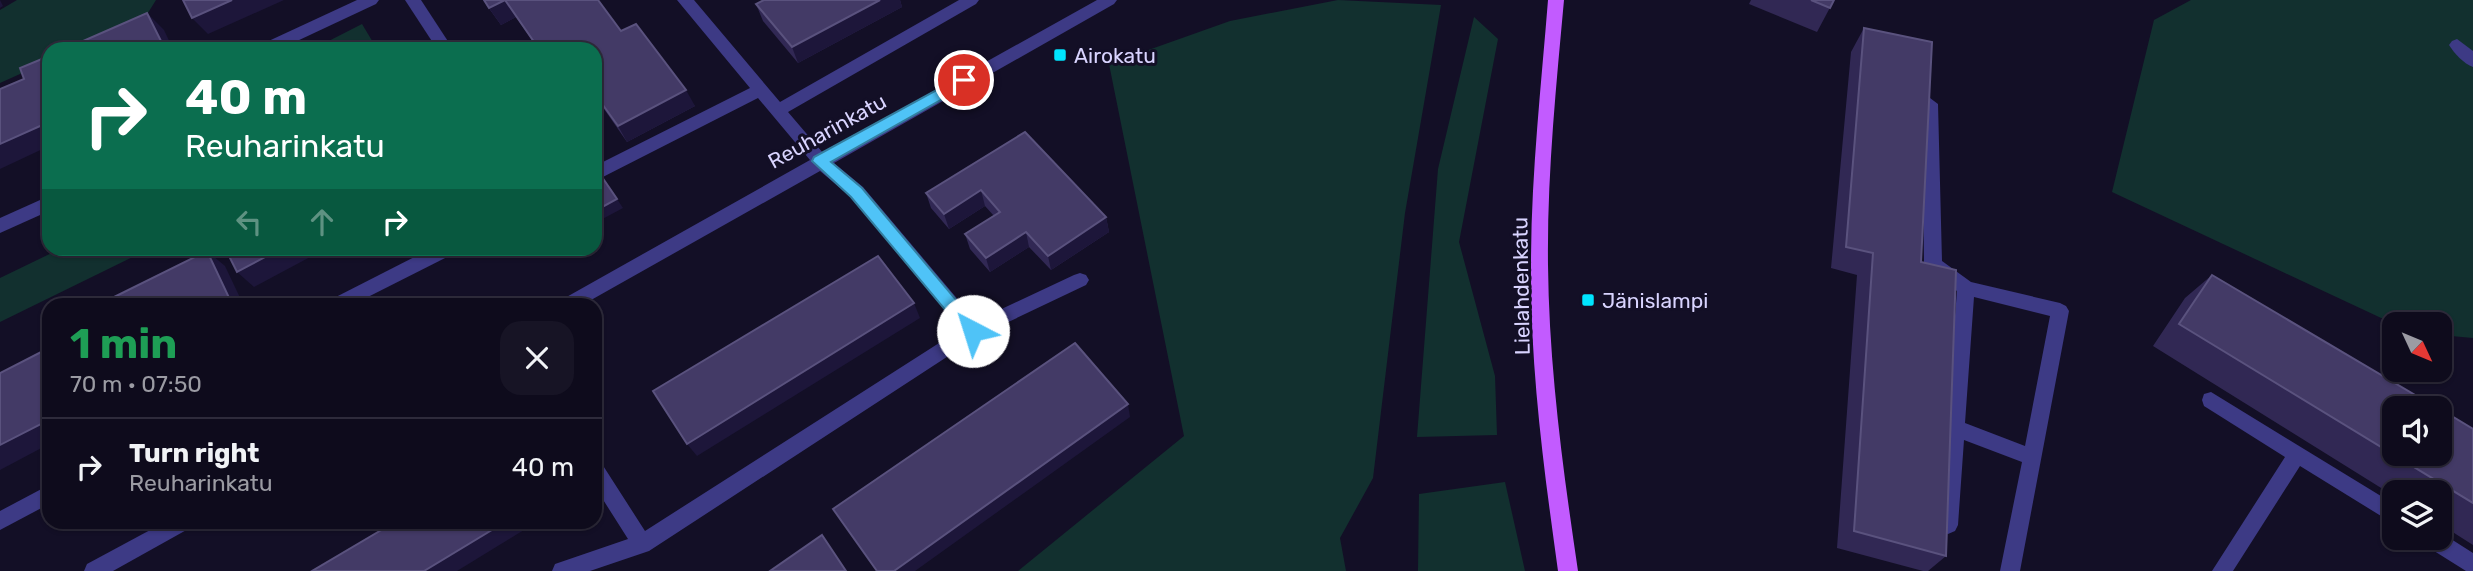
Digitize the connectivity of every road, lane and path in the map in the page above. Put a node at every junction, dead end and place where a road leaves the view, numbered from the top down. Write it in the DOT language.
graph roads {
  1 [pos="371,0"];
  2 [pos="413,0"];
  3 [pos="685,0"];
  4 [pos="971,0"];
  5 [pos="1109,0"];
  6 [pos="1556,0"];
  7 [pos="281,42"];
  8 [pos="440,42"];
  9 [pos="2457,44"];
  10 [pos="2473,61"];
  11 [pos="760,90"];
  12 [pos="1930,104"];
  13 [pos="776,111"];
  14 [pos="820,161"];
  15 [pos="602,170"];
  16 [pos="42,206"];
  17 [pos="0,226"];
  18 [pos="433,256"];
  19 [pos="1080,280"];
  20 [pos="1966,288"];
  21 [pos="350,298"];
  22 [pos="580,298"];
  23 [pos="973,331"];
  24 [pos="2211,400"];
  25 [pos="1955,428"];
  26 [pos="2297,454"];
  27 [pos="2032,457"];
  28 [pos="602,481"];
  29 [pos="42,498"];
  30 [pos="2382,507"];
  31 [pos="0,521"];
  32 [pos="1948,526"];
  33 [pos="170,529"];
  34 [pos="642,544"];
  35 [pos="2451,550"];
  36 [pos="2473,564"];
  37 [pos="94,571"];
  38 [pos="562,571"];
  39 [pos="1568,571"];
  40 [pos="2010,571"];
  41 [pos="2222,571"];
  1 -- 7 [label="street"];
  2 -- 8 [label="street"];
  3 -- 11 [label="street"];
  4 -- 13 [label="street"];
  5 -- 14 [label="street, Reuharinkatu"];
  6 -- 39 [label="main road, Lielahdenkatu"];
  9 -- 10 [label="street"];
  11 -- 13 [label="street"];
  11 -- 15 [label="street"];
  12 -- 20 [label="street"];
  13 -- 14 [label="street"];
  14 -- 22 [label="street, Reuharinkatu"];
  14 -- 23 [label="street"];
  16 -- 17 [label="street"];
  18 -- 21 [label="street"];
  19 -- 23 [label="street"];
  20 -- 25 [label="street"];
  20 -- 27 [label="street"];
  23 -- 34 [label="street"];
  24 -- 26 [label="street"];
  25 -- 27 [label="street"];
  25 -- 32 [label="street"];
  26 -- 30 [label="street"];
  26 -- 41 [label="street"];
  27 -- 40 [label="street"];
  28 -- 34 [label="street"];
  29 -- 31 [label="street"];
  33 -- 37 [label="street"];
  34 -- 38 [label="street"];
  35 -- 36 [label="street"];
}
